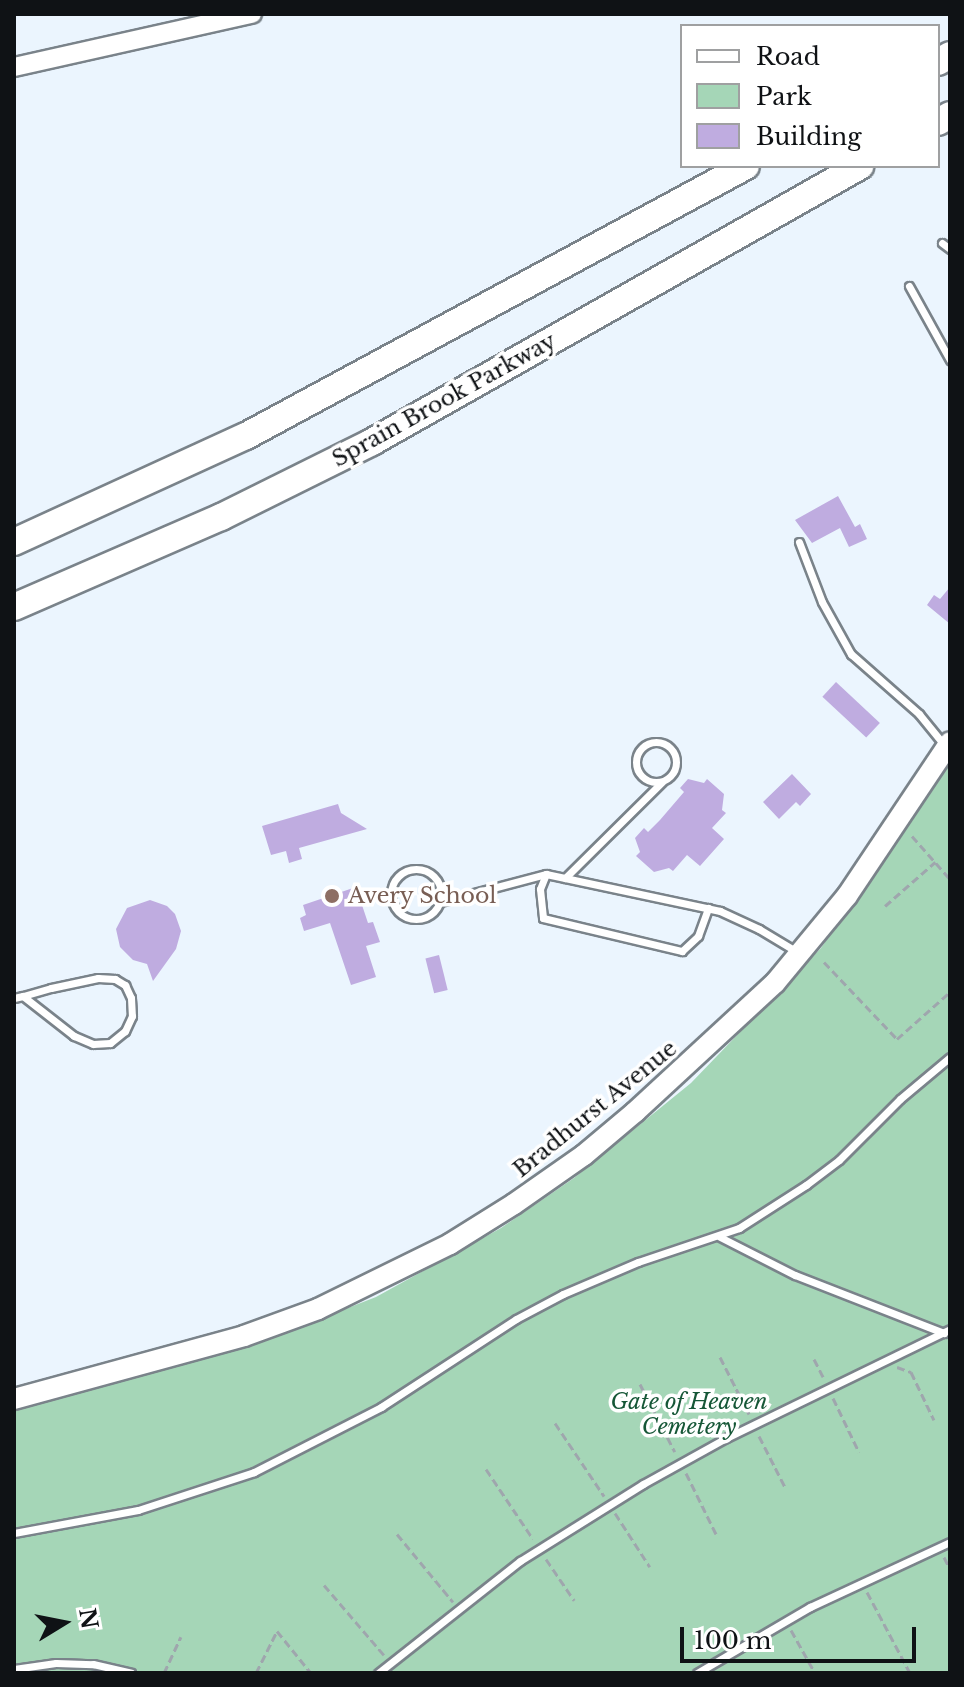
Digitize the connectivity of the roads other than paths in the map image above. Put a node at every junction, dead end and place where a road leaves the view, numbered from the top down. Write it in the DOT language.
graph roads {
  1 [pos="252,14"];
  2 [pos="14,67"];
  3 [pos="742,168"];
  4 [pos="856,168"];
  5 [pos="942,243"];
  6 [pos="950,249"];
  7 [pos="909,286"];
  8 [pos="950,360"];
  9 [pos="14,542"];
  10 [pos="799,542"];
  11 [pos="14,607"];
  12 [pos="948,745"];
  13 [pos="662,782"];
  14 [pos="546,874"];
  15 [pos="565,878"];
  16 [pos="440,902"];
  17 [pos="708,908"];
  18 [pos="800,954"];
  19 [pos="23,996"];
  20 [pos="14,998"];
  21 [pos="950,1057"];
  22 [pos="720,1237"];
  23 [pos="947,1331"];
  24 [pos="14,1399"];
  25 [pos="14,1533"];
  26 [pos="950,1542"];
  27 [pos="14,1669"];
  28 [pos="131,1673"];
  29 [pos="378,1673"];
  30 [pos="697,1673"];
  1 -- 2 [label="street"];
  3 -- 9 [label="highway"];
  4 -- 11 [label="highway, Sprain Brook Parkway"];
  5 -- 6 [label="lane"];
  7 -- 8 [label="lane"];
  10 -- 12 [label="lane"];
  12 -- 18 [label="main road, Bradhurst Avenue"];
  13 -- 13 [label="lane"];
  13 -- 15 [label="lane"];
  14 -- 15 [label="lane"];
  14 -- 16 [label="lane"];
  14 -- 17 [label="lane"];
  15 -- 17 [label="lane"];
  16 -- 16 [label="lane"];
  17 -- 18 [label="lane"];
  18 -- 24 [label="main road, Bradhurst Avenue"];
  19 -- 19 [label="lane"];
  19 -- 20 [label="lane"];
  21 -- 22 [label="lane"];
  22 -- 23 [label="lane"];
  22 -- 25 [label="lane"];
  23 -- 29 [label="lane"];
  26 -- 30 [label="lane"];
  27 -- 28 [label="lane"];
}
